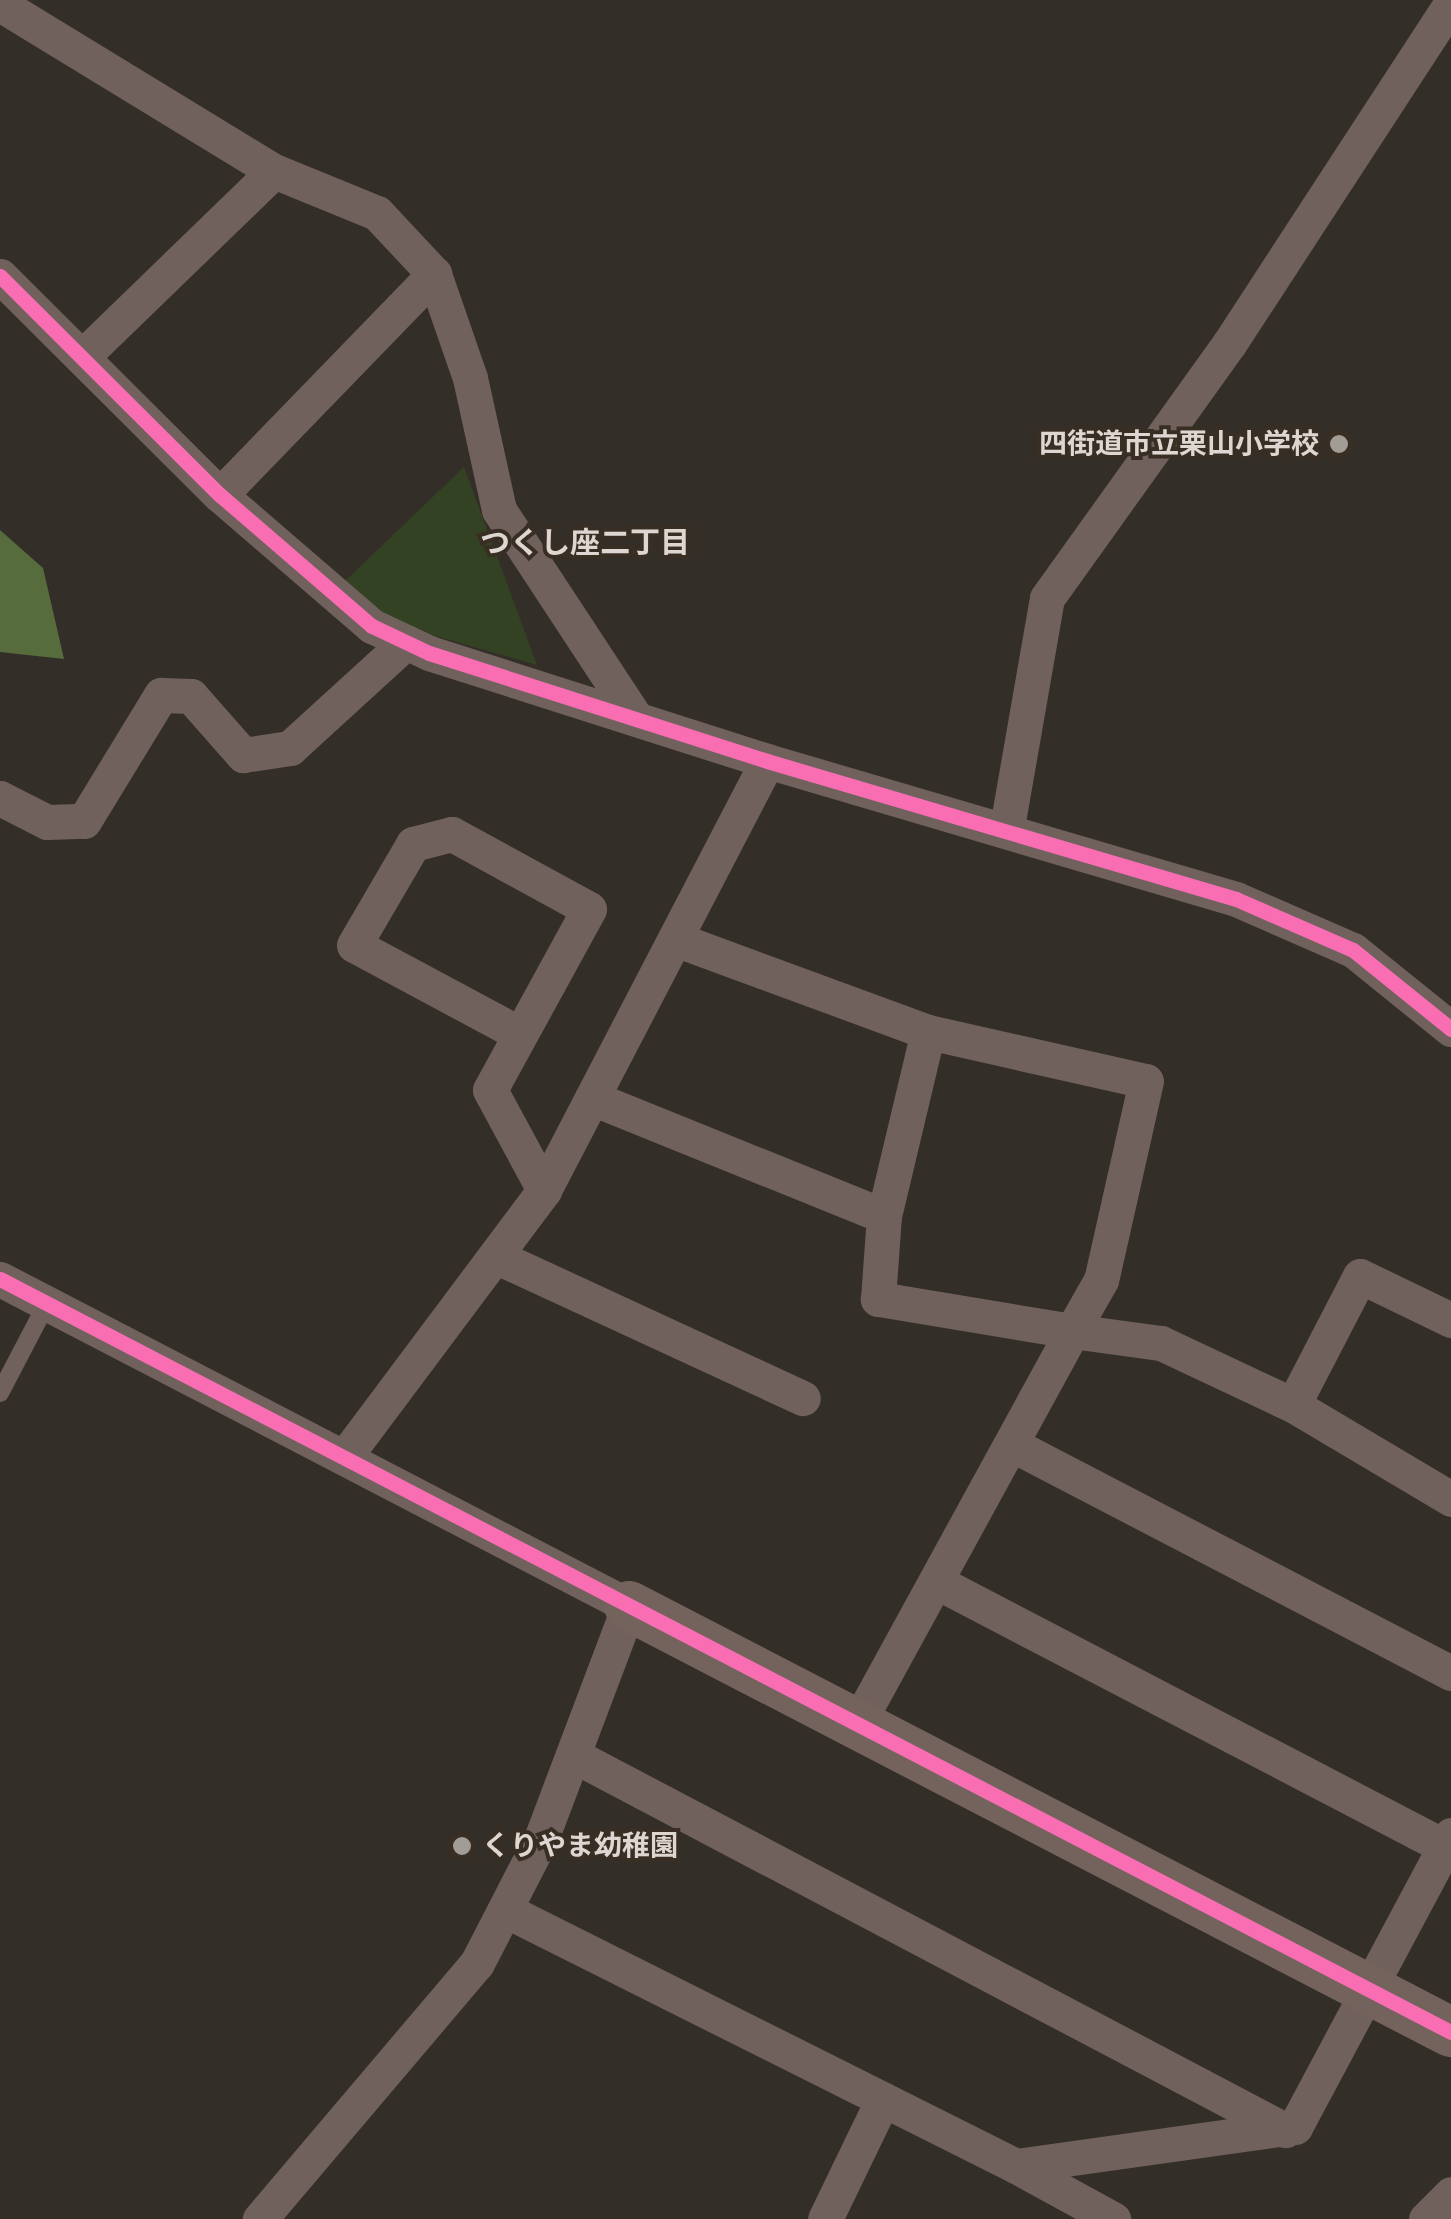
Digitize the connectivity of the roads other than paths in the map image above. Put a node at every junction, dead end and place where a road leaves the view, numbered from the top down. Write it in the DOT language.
graph roads {
  1 [pos="0,4"];
  2 [pos="1451,4"];
  3 [pos="274,171"];
  4 [pos="434,274"];
  5 [pos="0,276"];
  6 [pos="82,358"];
  7 [pos="220,495"];
  8 [pos="406,642"];
  9 [pos="633,714"];
  10 [pos="767,761"];
  11 [pos="0,798"];
  12 [pos="1007,828"];
  13 [pos="675,939"];
  14 [pos="1451,1029"];
  15 [pos="928,1032"];
  16 [pos="520,1034"];
  17 [pos="592,1098"];
  18 [pos="544,1190"];
  19 [pos="884,1216"];
  20 [pos="496,1256"];
  21 [pos="0,1279"];
  22 [pos="48,1303"];
  23 [pos="1451,1320"];
  24 [pos="1072,1331"];
  25 [pos="0,1394"];
  26 [pos="804,1398"];
  27 [pos="1293,1405"];
  28 [pos="1013,1445"];
  29 [pos="346,1455"];
  30 [pos="1451,1499"];
  31 [pos="939,1583"];
  32 [pos="629,1606"];
  33 [pos="1451,1673"];
  34 [pos="860,1719"];
  35 [pos="573,1755"];
  36 [pos="1449,1844"];
  37 [pos="507,1911"];
  38 [pos="1367,1988"];
  39 [pos="1451,2032"];
  40 [pos="883,2100"];
  41 [pos="1285,2130"];
  42 [pos="1016,2166"];
  43 [pos="1451,2194"];
  44 [pos="260,2219"];
  45 [pos="825,2219"];
  46 [pos="1113,2219"];
  47 [pos="1426,2219"];
  1 -- 3 [label="street"];
  2 -- 12 [label="street"];
  3 -- 4 [label="street"];
  3 -- 6 [label="street"];
  4 -- 7 [label="street"];
  4 -- 9 [label="street"];
  5 -- 6 [label="street"];
  6 -- 7 [label="street"];
  7 -- 8 [label="street"];
  8 -- 9 [label="street"];
  8 -- 11 [label="street"];
  9 -- 10 [label="street"];
  10 -- 12 [label="street"];
  10 -- 13 [label="street"];
  12 -- 14 [label="street"];
  13 -- 15 [label="street"];
  13 -- 17 [label="street"];
  15 -- 19 [label="street"];
  15 -- 24 [label="street"];
  16 -- 16 [label="street"];
  16 -- 18 [label="street"];
  17 -- 18 [label="street"];
  17 -- 19 [label="street"];
  18 -- 20 [label="street"];
  19 -- 24 [label="street"];
  20 -- 26 [label="street"];
  20 -- 29 [label="street"];
  21 -- 22 [label="street"];
  22 -- 25 [label="lane"];
  22 -- 29 [label="street"];
  23 -- 27 [label="street"];
  24 -- 27 [label="street"];
  24 -- 28 [label="street"];
  27 -- 30 [label="street"];
  28 -- 31 [label="street"];
  28 -- 33 [label="street"];
  29 -- 32 [label="street"];
  31 -- 34 [label="street"];
  31 -- 36 [label="street"];
  32 -- 34 [label="street"];
  32 -- 35 [label="street"];
  34 -- 38 [label="street"];
  35 -- 37 [label="street"];
  35 -- 41 [label="street"];
  36 -- 38 [label="street"];
  37 -- 40 [label="street"];
  37 -- 44 [label="street"];
  38 -- 39 [label="street"];
  38 -- 41 [label="street"];
  40 -- 42 [label="street"];
  40 -- 45 [label="street"];
  41 -- 42 [label="street"];
  42 -- 46 [label="street"];
  43 -- 47 [label="street"];
}
